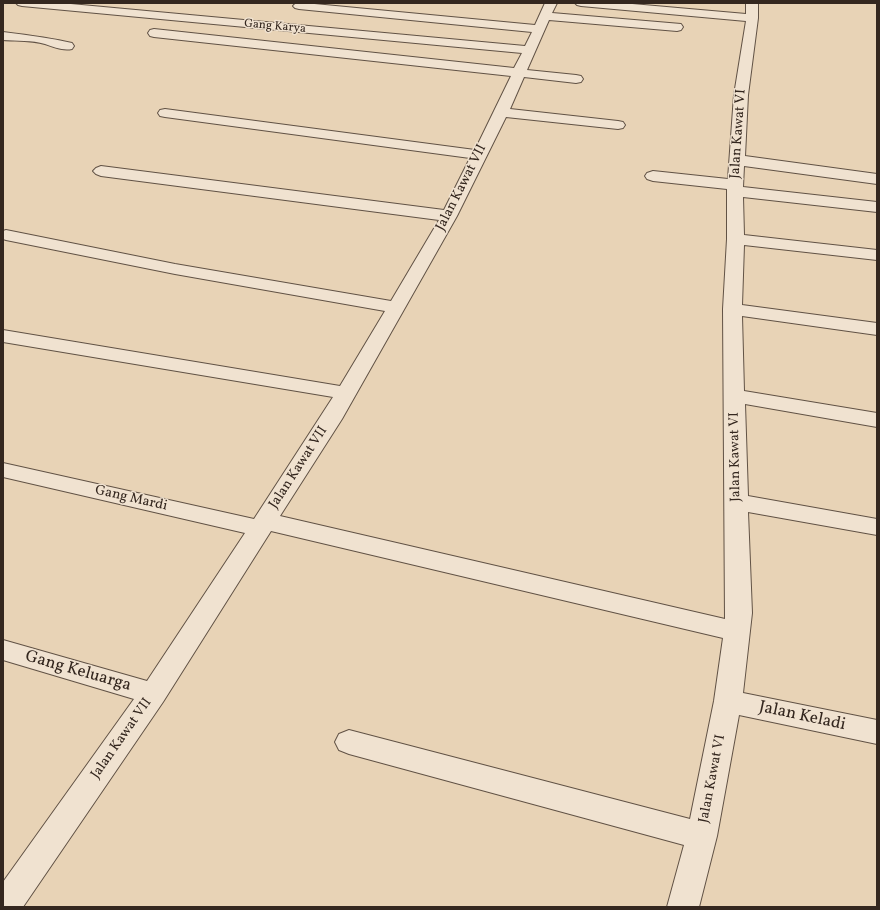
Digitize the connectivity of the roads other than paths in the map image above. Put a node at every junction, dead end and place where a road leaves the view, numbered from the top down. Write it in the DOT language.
graph roads {
  1 [pos="22,3"];
  2 [pos="581,3"];
  3 [pos="299,6"];
  4 [pos="752,11"];
  5 [pos="545,16"];
  6 [pos="678,27"];
  7 [pos="154,33"];
  8 [pos="3,36"];
  9 [pos="68,46"];
  10 [pos="529,50"];
  11 [pos="518,73"];
  12 [pos="576,79"];
  13 [pos="501,112"];
  14 [pos="165,113"];
  15 [pos="618,125"];
  16 [pos="479,155"];
  17 [pos="737,160"];
  18 [pos="101,171"];
  19 [pos="653,176"];
  20 [pos="877,179"];
  21 [pos="736,188"];
  22 [pos="877,207"];
  23 [pos="449,216"];
  24 [pos="6,235"];
  25 [pos="736,239"];
  26 [pos="877,255"];
  27 [pos="396,307"];
  28 [pos="732,309"];
  29 [pos="877,330"];
  30 [pos="3,336"];
  31 [pos="346,393"];
  32 [pos="735,396"];
  33 [pos="877,420"];
  34 [pos="3,470"];
  35 [pos="737,502"];
  36 [pos="262,524"];
  37 [pos="877,527"];
  38 [pos="736,631"];
  39 [pos="3,650"];
  40 [pos="153,694"];
  41 [pos="728,701"];
  42 [pos="877,732"];
  43 [pos="349,742"];
  44 [pos="702,836"];
  45 [pos="7,898"];
  46 [pos="683,907"];
  1 -- 10 [label="street, Gang Karya"];
  2 -- 4 [label="street"];
  3 -- 5 [label="street"];
  4 -- 17 [label="street, Jalan Kawat VI"];
  5 -- 6 [label="street"];
  5 -- 10 [label="street, Jalan Kawat VII"];
  7 -- 11 [label="street"];
  8 -- 9 [label="street"];
  10 -- 11 [label="street, Jalan Kawat VII"];
  11 -- 12 [label="street"];
  11 -- 13 [label="street, Jalan Kawat VII"];
  13 -- 15 [label="street"];
  13 -- 16 [label="street, Jalan Kawat VII"];
  14 -- 16 [label="street"];
  16 -- 23 [label="street, Jalan Kawat VII"];
  17 -- 20 [label="street"];
  17 -- 21 [label="street, Jalan Kawat VI"];
  18 -- 23 [label="street"];
  19 -- 21 [label="street"];
  21 -- 22 [label="street"];
  21 -- 25 [label="street, Jalan Kawat VI"];
  23 -- 27 [label="street, Jalan Kawat VII"];
  24 -- 27 [label="street"];
  25 -- 26 [label="street"];
  25 -- 28 [label="street, Jalan Kawat VI"];
  27 -- 31 [label="street, Jalan Kawat VII"];
  28 -- 29 [label="street"];
  28 -- 32 [label="street, Jalan Kawat VI"];
  30 -- 31 [label="street"];
  31 -- 36 [label="street, Jalan Kawat VII"];
  32 -- 33 [label="street"];
  32 -- 35 [label="street, Jalan Kawat VI"];
  34 -- 36 [label="street, Gang Mardi"];
  35 -- 37 [label="street"];
  35 -- 38 [label="street, Jalan Kawat VI"];
  36 -- 38 [label="street, Gang Mardi"];
  36 -- 40 [label="street, Jalan Kawat VII"];
  38 -- 41 [label="street, Jalan Kawat VI"];
  39 -- 40 [label="street, Gang Keluarga"];
  40 -- 45 [label="street, Jalan Kawat VII"];
  41 -- 42 [label="street, Jalan Keladi"];
  41 -- 44 [label="street, Jalan Kawat VI"];
  43 -- 44 [label="street"];
  44 -- 46 [label="street, Jalan Kawat VI"];
}
